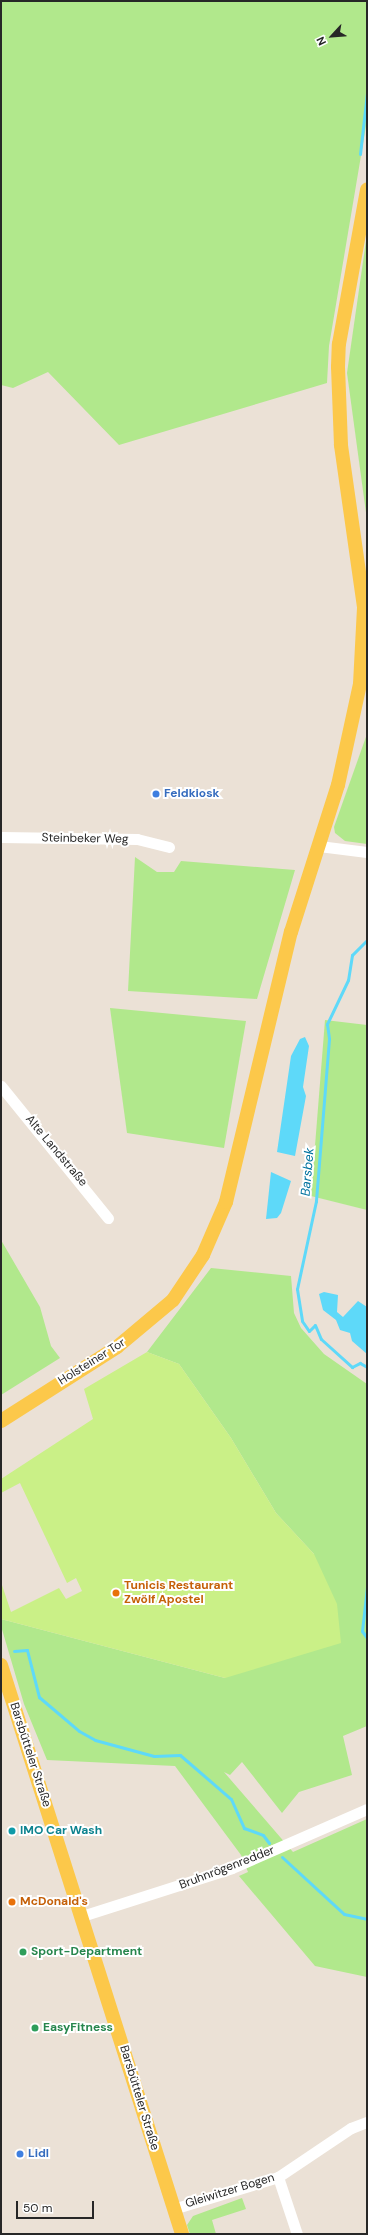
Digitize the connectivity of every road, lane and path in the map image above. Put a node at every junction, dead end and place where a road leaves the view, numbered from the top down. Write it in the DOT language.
graph roads {
  1 [pos="367,190"];
  2 [pos="1,837"];
  3 [pos="319,846"];
  4 [pos="168,847"];
  5 [pos="367,852"];
  6 [pos="1,1086"];
  7 [pos="108,1218"];
  8 [pos="1,1422"];
  9 [pos="1,1665"];
  10 [pos="367,1809"];
  11 [pos="82,1916"];
  12 [pos="367,2122"];
  13 [pos="278,2177"];
  14 [pos="174,2209"];
  15 [pos="182,2234"];
  16 [pos="297,2234"];
  1 -- 3 [label="main road, Holsteiner Tor"];
  2 -- 4 [label="street, Steinbeker Weg"];
  3 -- 5 [label="street"];
  3 -- 8 [label="main road, Holsteiner Tor"];
  6 -- 7 [label="street, Alte Landstraße"];
  9 -- 11 [label="main road, Barsbütteler Straße"];
  10 -- 11 [label="street, Bruhnrögenredder"];
  11 -- 14 [label="main road, Barsbütteler Straße"];
  12 -- 13 [label="street, Gleiwitzer Bogen"];
  13 -- 14 [label="street, Gleiwitzer Bogen"];
  13 -- 16 [label="street"];
  14 -- 15 [label="main road, Barsbütteler Straße"];
}
